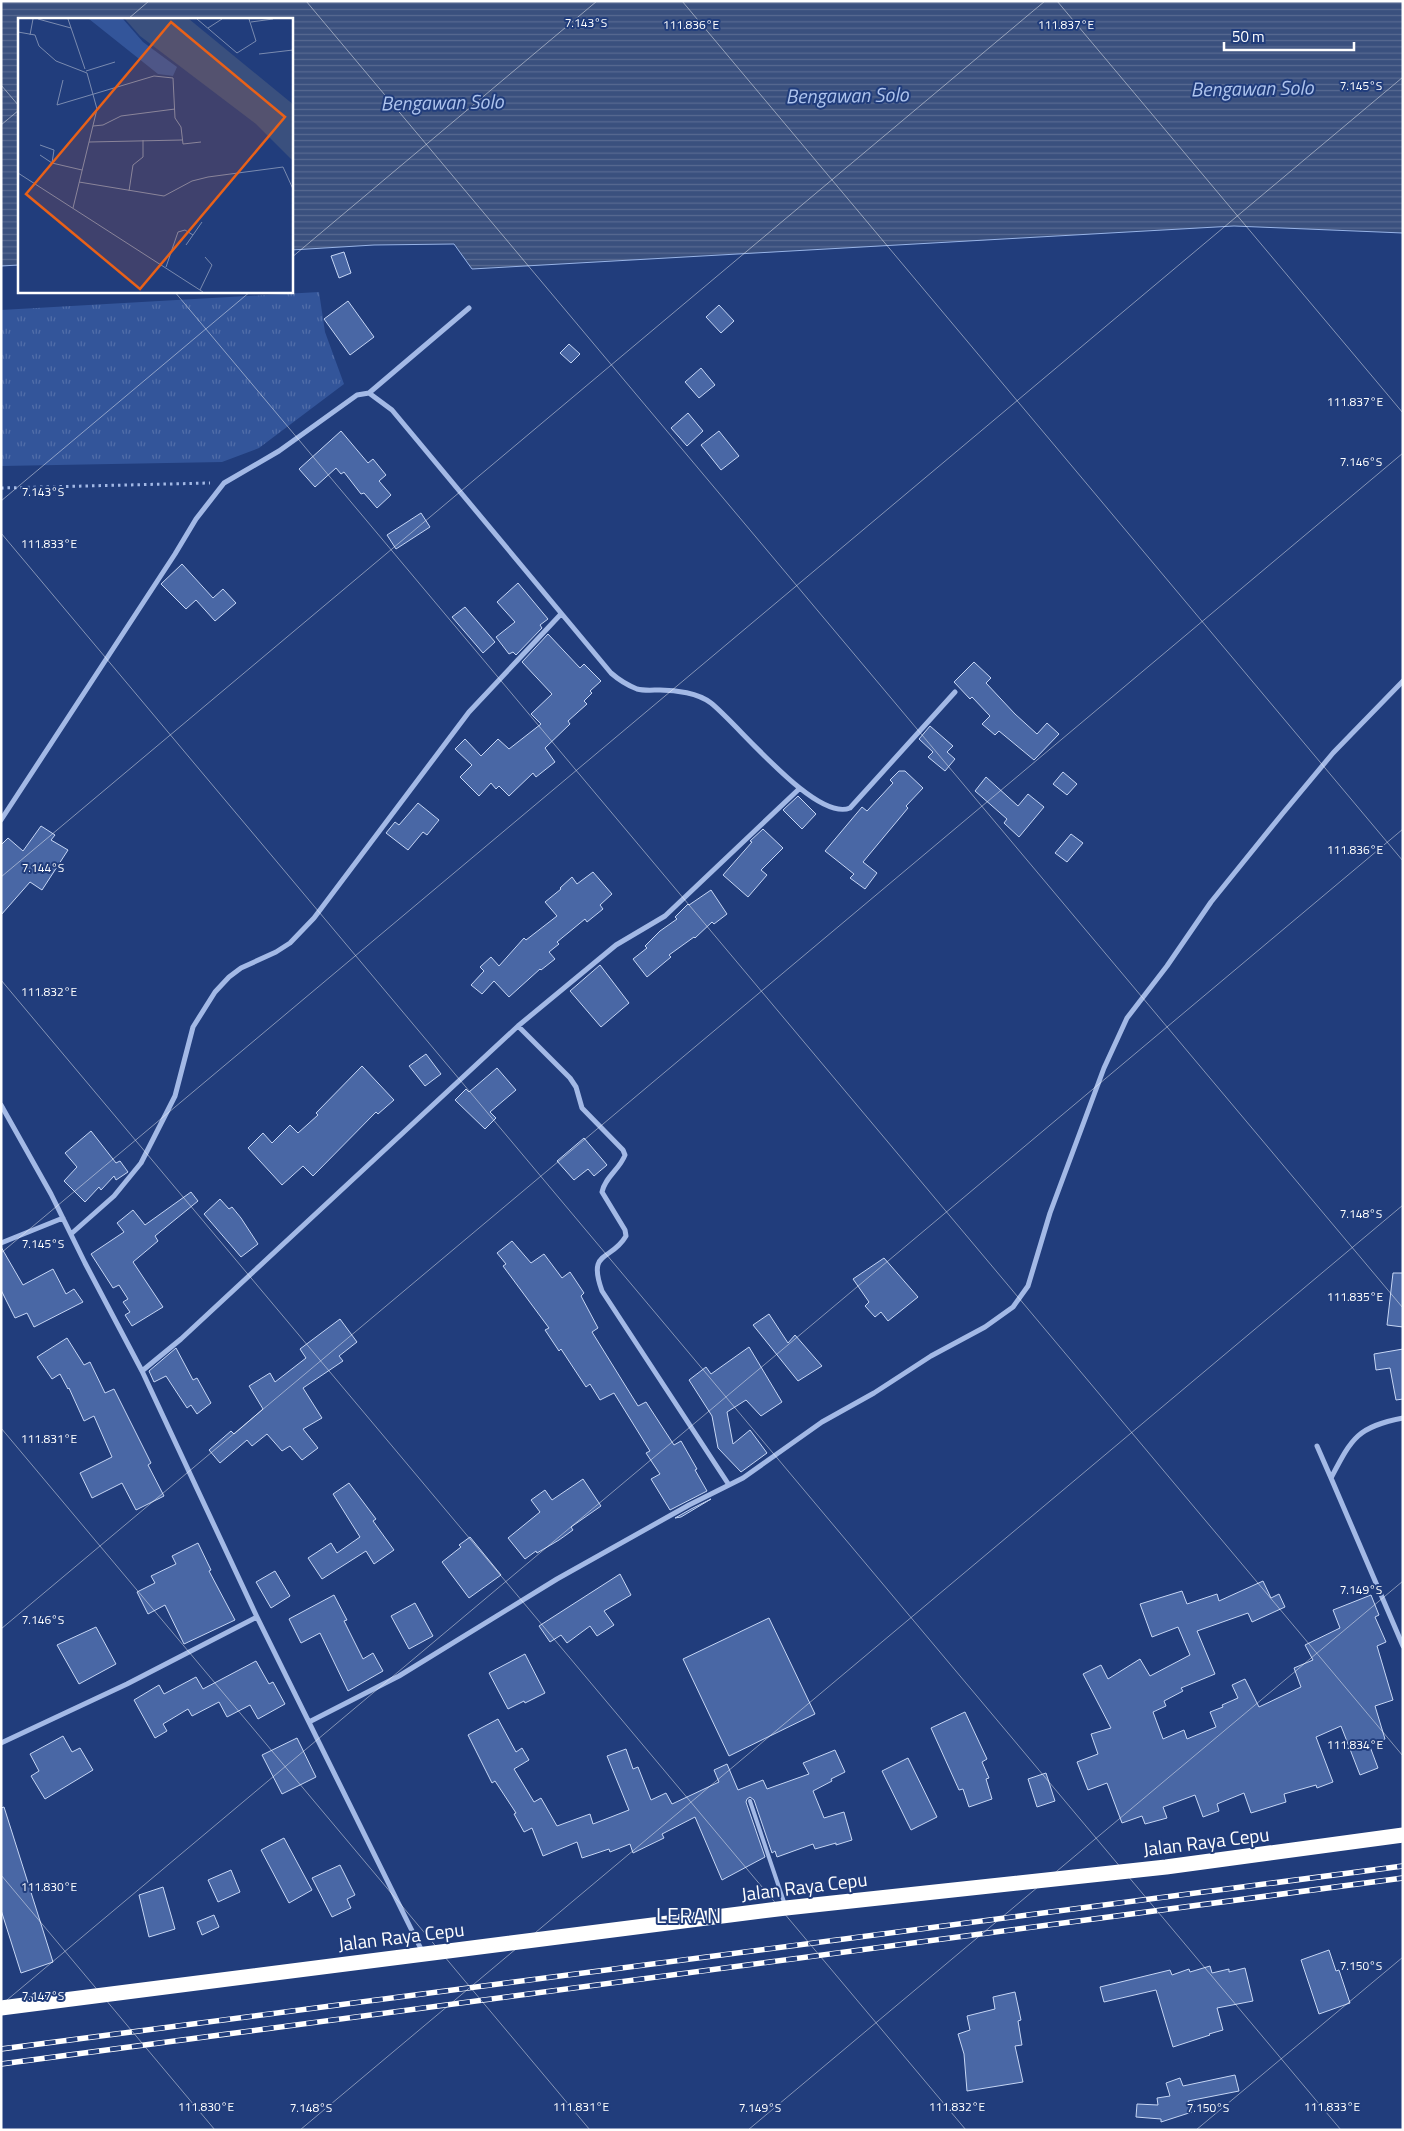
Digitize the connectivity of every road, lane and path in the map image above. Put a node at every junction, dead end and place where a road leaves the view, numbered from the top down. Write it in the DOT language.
graph roads {
  1 [pos="469,308"];
  2 [pos="369,393"];
  3 [pos="224,483"];
  4 [pos="1,488"];
  5 [pos="561,614"];
  6 [pos="1403,681"];
  7 [pos="955,692"];
  8 [pos="799,789"];
  9 [pos="1,820"];
  10 [pos="518,1026"];
  11 [pos="1,1105"];
  12 [pos="63,1218"];
  13 [pos="71,1234"];
  14 [pos="1,1243"];
  15 [pos="142,1371"];
  16 [pos="1403,1418"];
  17 [pos="1318,1446"];
  18 [pos="1331,1478"];
  19 [pos="729,1485"];
  20 [pos="256,1617"];
  21 [pos="1403,1646"];
  22 [pos="309,1722"];
  23 [pos="1,1743"];
  24 [pos="750,1801"];
  25 [pos="1403,1835"];
  26 [pos="786,1908"];
  27 [pos="423,1954"];
  28 [pos="1,2008"];
  1 -- 2 [label="street"];
  2 -- 3 [label="street"];
  2 -- 5 [label="street"];
  3 -- 4 [label="path"];
  3 -- 9 [label="street"];
  5 -- 8 [label="street"];
  5 -- 13 [label="street"];
  6 -- 19 [label="street"];
  7 -- 8 [label="street"];
  8 -- 10 [label="street"];
  10 -- 15 [label="street"];
  10 -- 19 [label="street"];
  11 -- 12 [label="street"];
  12 -- 13 [label="street"];
  12 -- 14 [label="street"];
  13 -- 15 [label="street"];
  15 -- 20 [label="street"];
  16 -- 18 [label="street"];
  17 -- 18 [label="street"];
  18 -- 21 [label="street"];
  19 -- 22 [label="street"];
  20 -- 22 [label="street"];
  20 -- 23 [label="street"];
  22 -- 27 [label="street"];
  24 -- 26 [label="lane"];
  25 -- 26 [label="highway, Jalan Raya Cepu"];
  26 -- 27 [label="highway, Jalan Raya Cepu"];
  27 -- 28 [label="highway, Jalan Raya Cepu"];
}
